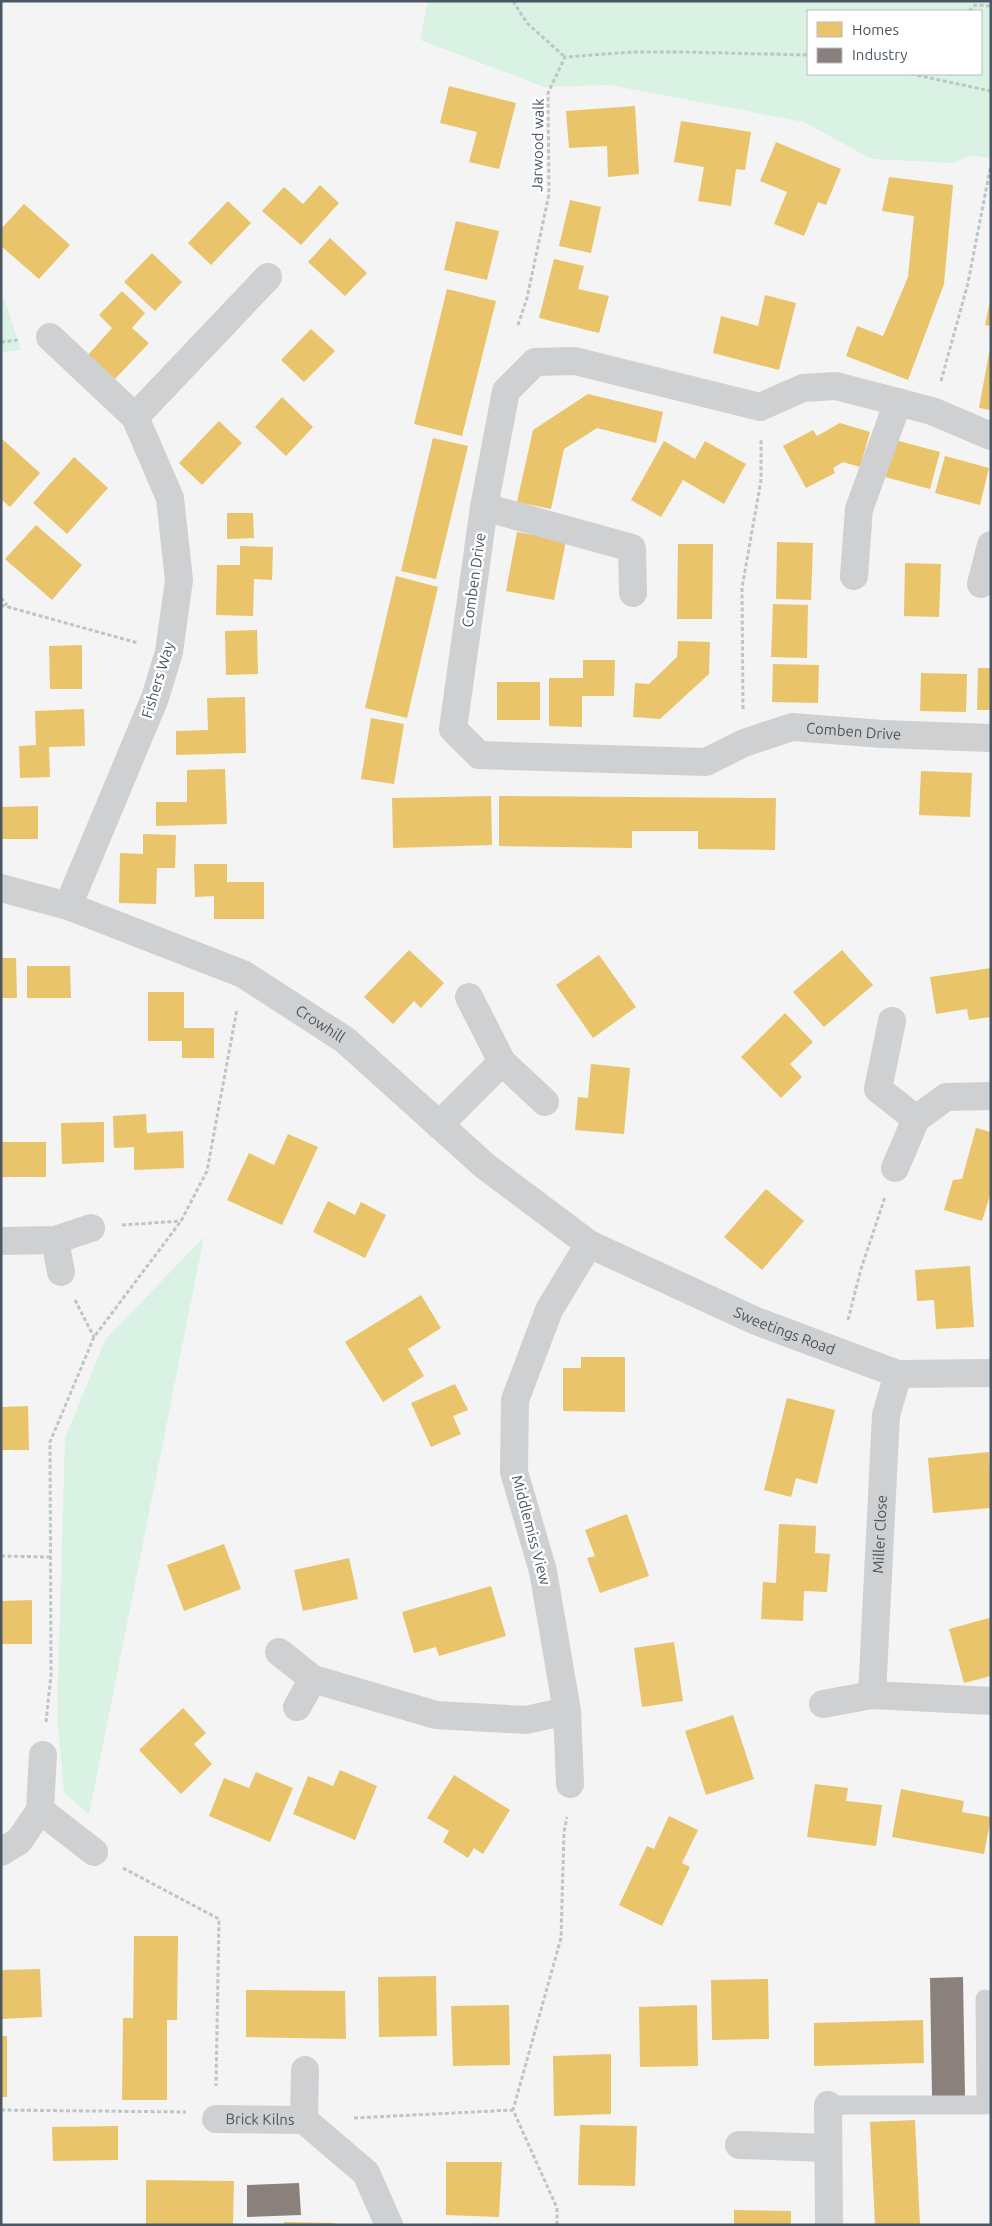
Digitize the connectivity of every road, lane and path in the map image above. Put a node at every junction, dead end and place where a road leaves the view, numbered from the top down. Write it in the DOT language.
graph roads {
  1 [pos="513,1"];
  2 [pos="991,6"];
  3 [pos="970,10"];
  4 [pos="807,55"];
  5 [pos="566,58"];
  6 [pos="916,75"];
  7 [pos="991,91"];
  8 [pos="991,164"];
  9 [pos="268,277"];
  10 [pos="518,325"];
  11 [pos="50,337"];
  12 [pos="898,402"];
  13 [pos="760,407"];
  14 [pos="932,411"];
  15 [pos="135,417"];
  16 [pos="991,436"];
  17 [pos="484,507"];
  18 [pos="991,545"];
  19 [pos="854,576"];
  20 [pos="982,584"];
  21 [pos="633,593"];
  22 [pos="1,598"];
  23 [pos="1,604"];
  24 [pos="7,605"];
  25 [pos="169,652"];
  26 [pos="991,738"];
  27 [pos="744,743"];
  28 [pos="1,888"];
  29 [pos="68,906"];
  30 [pos="243,974"];
  31 [pos="469,997"];
  32 [pos="892,1021"];
  33 [pos="502,1062"];
  34 [pos="991,1096"];
  35 [pos="545,1102"];
  36 [pos="916,1119"];
  37 [pos="439,1125"];
  38 [pos="895,1168"];
  39 [pos="182,1221"];
  40 [pos="91,1228"];
  41 [pos="55,1240"];
  42 [pos="1,1241"];
  43 [pos="589,1244"];
  44 [pos="61,1272"];
  45 [pos="94,1337"];
  46 [pos="840,1353"];
  47 [pos="991,1372"];
  48 [pos="898,1374"];
  49 [pos="1,1556"];
  50 [pos="50,1557"];
  51 [pos="279,1652"];
  52 [pos="313,1678"];
  53 [pos="872,1695"];
  54 [pos="991,1701"];
  55 [pos="823,1704"];
  56 [pos="297,1707"];
  57 [pos="567,1711"];
  58 [pos="43,1755"];
  59 [pos="570,1784"];
  60 [pos="40,1810"];
  61 [pos="1,1852"];
  62 [pos="94,1852"];
  63 [pos="985,1999"];
  64 [pos="305,2070"];
  65 [pos="828,2105"];
  66 [pos="1,2110"];
  67 [pos="513,2110"];
  68 [pos="216,2119"];
  69 [pos="304,2120"];
  70 [pos="739,2145"];
  71 [pos="827,2148"];
  72 [pos="389,2225"];
  73 [pos="557,2225"];
  74 [pos="829,2225"];
  1 -- 5 [label="path"];
  2 -- 3 [label="path"];
  4 -- 5 [label="path"];
  5 -- 10 [label="path, Jarwood walk"];
  6 -- 7 [label="path"];
  8 -- 14 [label="path"];
  9 -- 15 [label="street"];
  11 -- 15 [label="street, Fishers Way"];
  12 -- 13 [label="street"];
  12 -- 14 [label="street"];
  12 -- 19 [label="street"];
  13 -- 17 [label="street, Comben Drive"];
  13 -- 27 [label="path"];
  14 -- 16 [label="street"];
  15 -- 25 [label="street, Fishers Way"];
  17 -- 21 [label="street"];
  17 -- 27 [label="street, Comben Drive"];
  18 -- 20 [label="street"];
  22 -- 24 [label="path"];
  23 -- 24 [label="path"];
  24 -- 25 [label="path"];
  25 -- 29 [label="street, Fishers Way"];
  26 -- 27 [label="street, Comben Drive"];
  28 -- 29 [label="street, Crowhill"];
  29 -- 30 [label="street, Crowhill"];
  30 -- 37 [label="street, Crowhill"];
  30 -- 39 [label="path"];
  31 -- 33 [label="street"];
  32 -- 36 [label="street"];
  33 -- 35 [label="street"];
  33 -- 37 [label="street"];
  34 -- 36 [label="street"];
  36 -- 38 [label="street"];
  37 -- 43 [label="street, Crowhill"];
  38 -- 46 [label="path"];
  39 -- 40 [label="path"];
  39 -- 45 [label="path"];
  40 -- 41 [label="street"];
  41 -- 42 [label="street"];
  41 -- 44 [label="street"];
  43 -- 46 [label="street, Sweetings Road"];
  43 -- 57 [label="street, Middlemiss View"];
  44 -- 45 [label="path"];
  45 -- 50 [label="path"];
  46 -- 48 [label="street, Sweetings Road"];
  47 -- 48 [label="street, Sweetings Road"];
  48 -- 53 [label="street, Miller Close"];
  49 -- 50 [label="path"];
  50 -- 58 [label="path"];
  51 -- 52 [label="street"];
  52 -- 56 [label="street"];
  52 -- 57 [label="street"];
  53 -- 54 [label="street"];
  53 -- 55 [label="street"];
  57 -- 59 [label="street, Middlemiss View"];
  58 -- 60 [label="street"];
  59 -- 67 [label="path"];
  60 -- 61 [label="street"];
  60 -- 62 [label="street"];
  62 -- 68 [label="path"];
  63 -- 65 [label="lane"];
  64 -- 69 [label="street, Brick Kilns"];
  65 -- 71 [label="street"];
  66 -- 68 [label="path"];
  67 -- 69 [label="path"];
  67 -- 73 [label="path"];
  68 -- 69 [label="street, Brick Kilns"];
  69 -- 72 [label="street, Brick Kilns"];
  70 -- 71 [label="street"];
  71 -- 74 [label="street"];
}
